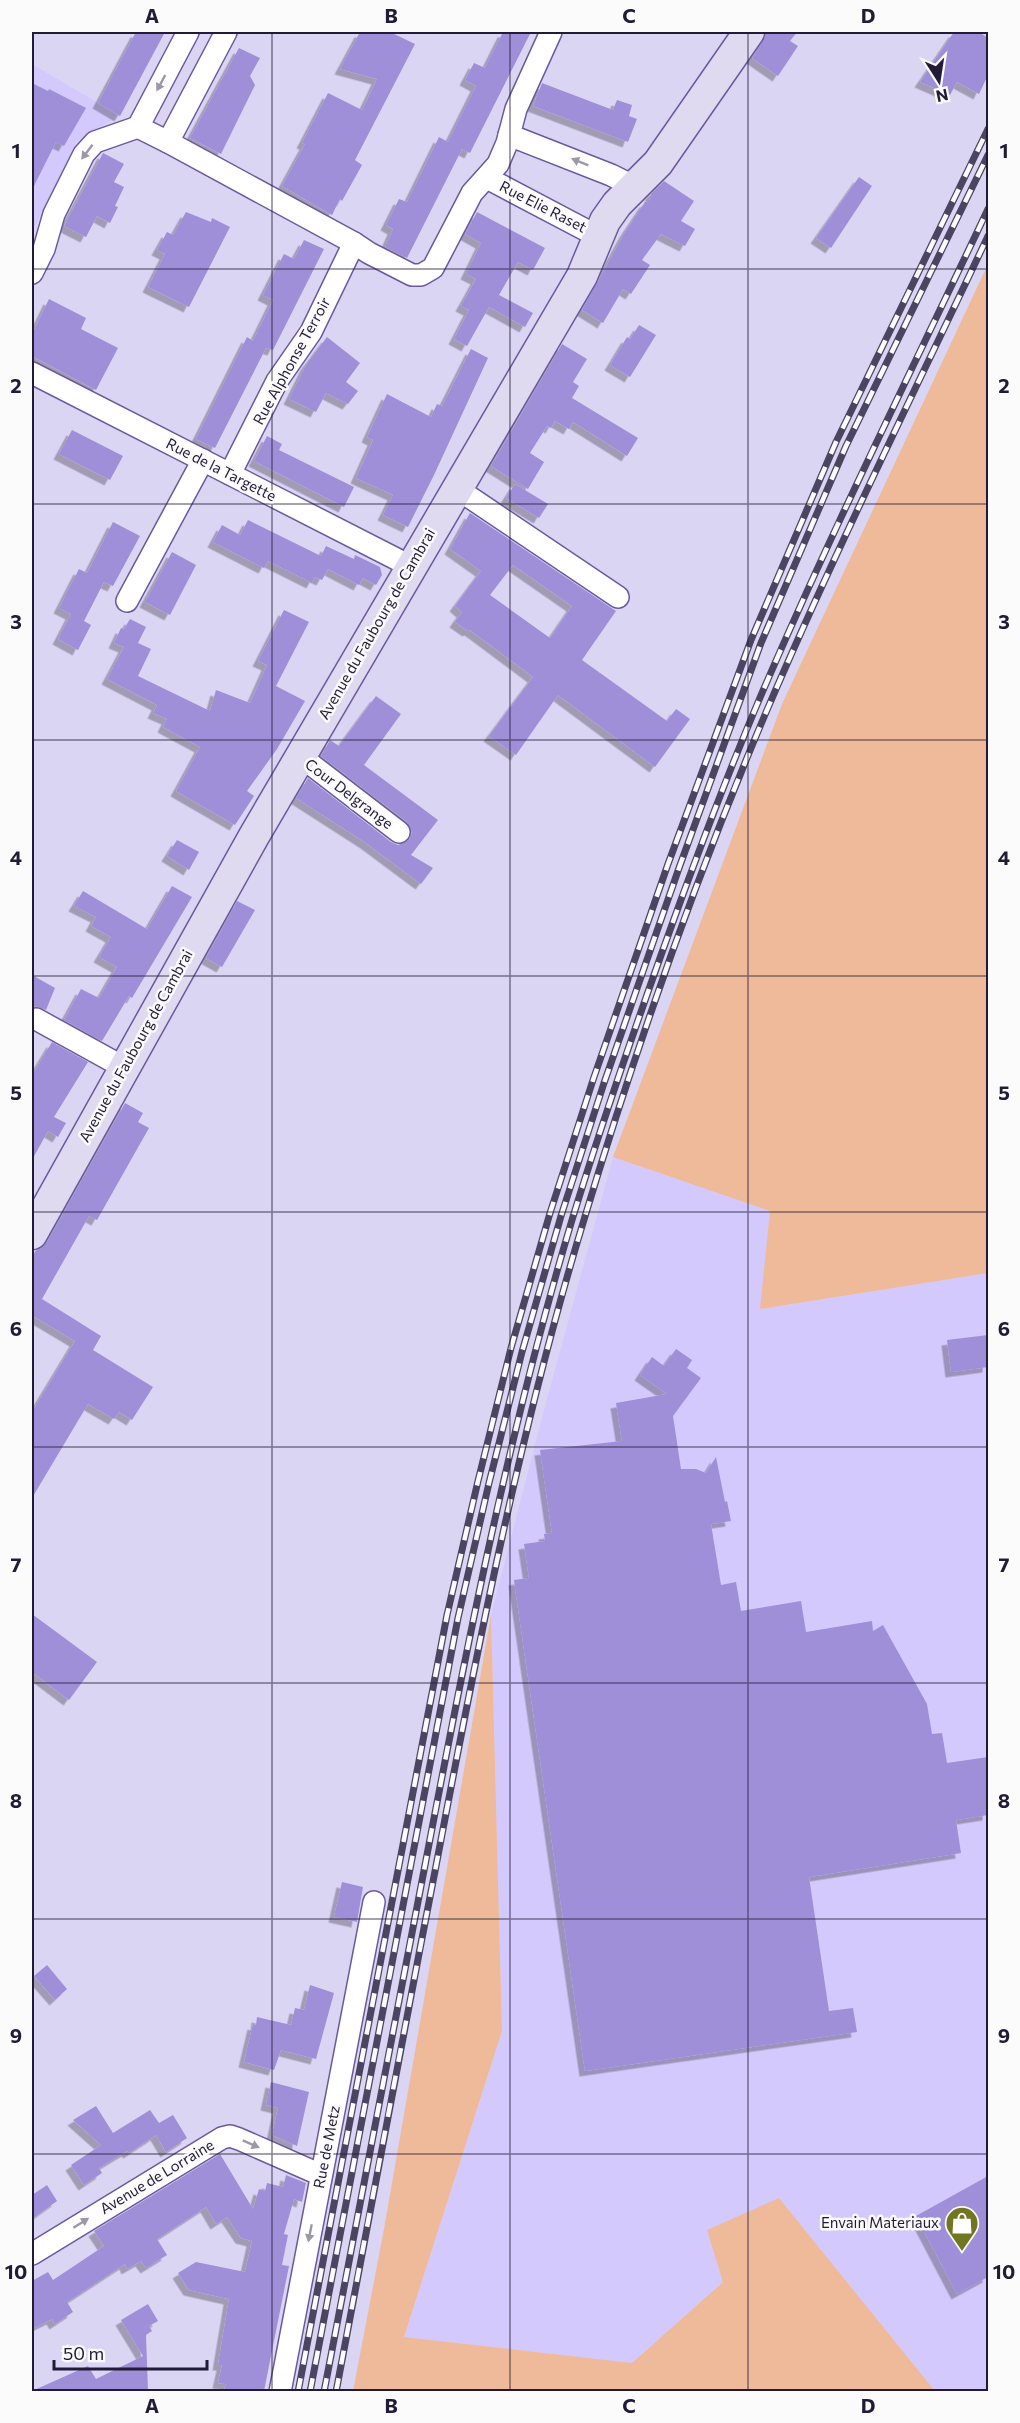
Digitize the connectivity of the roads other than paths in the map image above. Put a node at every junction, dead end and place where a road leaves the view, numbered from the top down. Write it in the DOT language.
graph roads {
  1 [pos="188,32"];
  2 [pos="226,32"];
  3 [pos="550,32"];
  4 [pos="748,32"];
  5 [pos="138,127"];
  6 [pos="509,135"];
  7 [pos="168,142"];
  8 [pos="487,178"];
  9 [pos="633,186"];
  10 [pos="599,237"];
  11 [pos="354,243"];
  12 [pos="32,273"];
  13 [pos="32,373"];
  14 [pos="203,460"];
  15 [pos="230,474"];
  16 [pos="456,488"];
  17 [pos="410,566"];
  18 [pos="618,597"];
  19 [pos="127,601"];
  20 [pos="300,756"];
  21 [pos="399,832"];
  22 [pos="36,1019"];
  23 [pos="123,1067"];
  24 [pos="32,1234"];
  25 [pos="374,1902"];
  26 [pos="321,2175"];
  27 [pos="32,2254"];
  28 [pos="280,2391"];
  1 -- 5 [label="street, one-way"];
  2 -- 7 [label="street"];
  3 -- 6 [label="street"];
  4 -- 9 [label="street, Avenue du Faubourg de Cambrai"];
  5 -- 7 [label="street"];
  5 -- 12 [label="street, one-way"];
  6 -- 8 [label="street"];
  9 -- 6 [label="street, one-way"];
  7 -- 11 [label="street"];
  8 -- 10 [label="street, Rue Elie Raset"];
  8 -- 11 [label="street"];
  9 -- 10 [label="street, Avenue du Faubourg de Cambrai"];
  10 -- 16 [label="street, Avenue du Faubourg de Cambrai"];
  11 -- 15 [label="street, Rue Alphonse Terroir"];
  13 -- 14 [label="street, Rue de la Targette"];
  14 -- 15 [label="street, Rue de la Targette"];
  14 -- 19 [label="street"];
  15 -- 17 [label="street, Rue de la Targette"];
  16 -- 17 [label="street, Avenue du Faubourg de Cambrai"];
  16 -- 18 [label="street"];
  17 -- 20 [label="street, Avenue du Faubourg de Cambrai"];
  20 -- 21 [label="street, Cour Delgrange"];
  20 -- 23 [label="street, Avenue du Faubourg de Cambrai"];
  22 -- 23 [label="street"];
  23 -- 24 [label="street, Avenue du Faubourg de Cambrai"];
  25 -- 26 [label="street, Rue de Metz"];
  27 -- 26 [label="street, Avenue de Lorraine, one-way"];
  26 -- 28 [label="street, Rue de Metz, one-way"];
}
